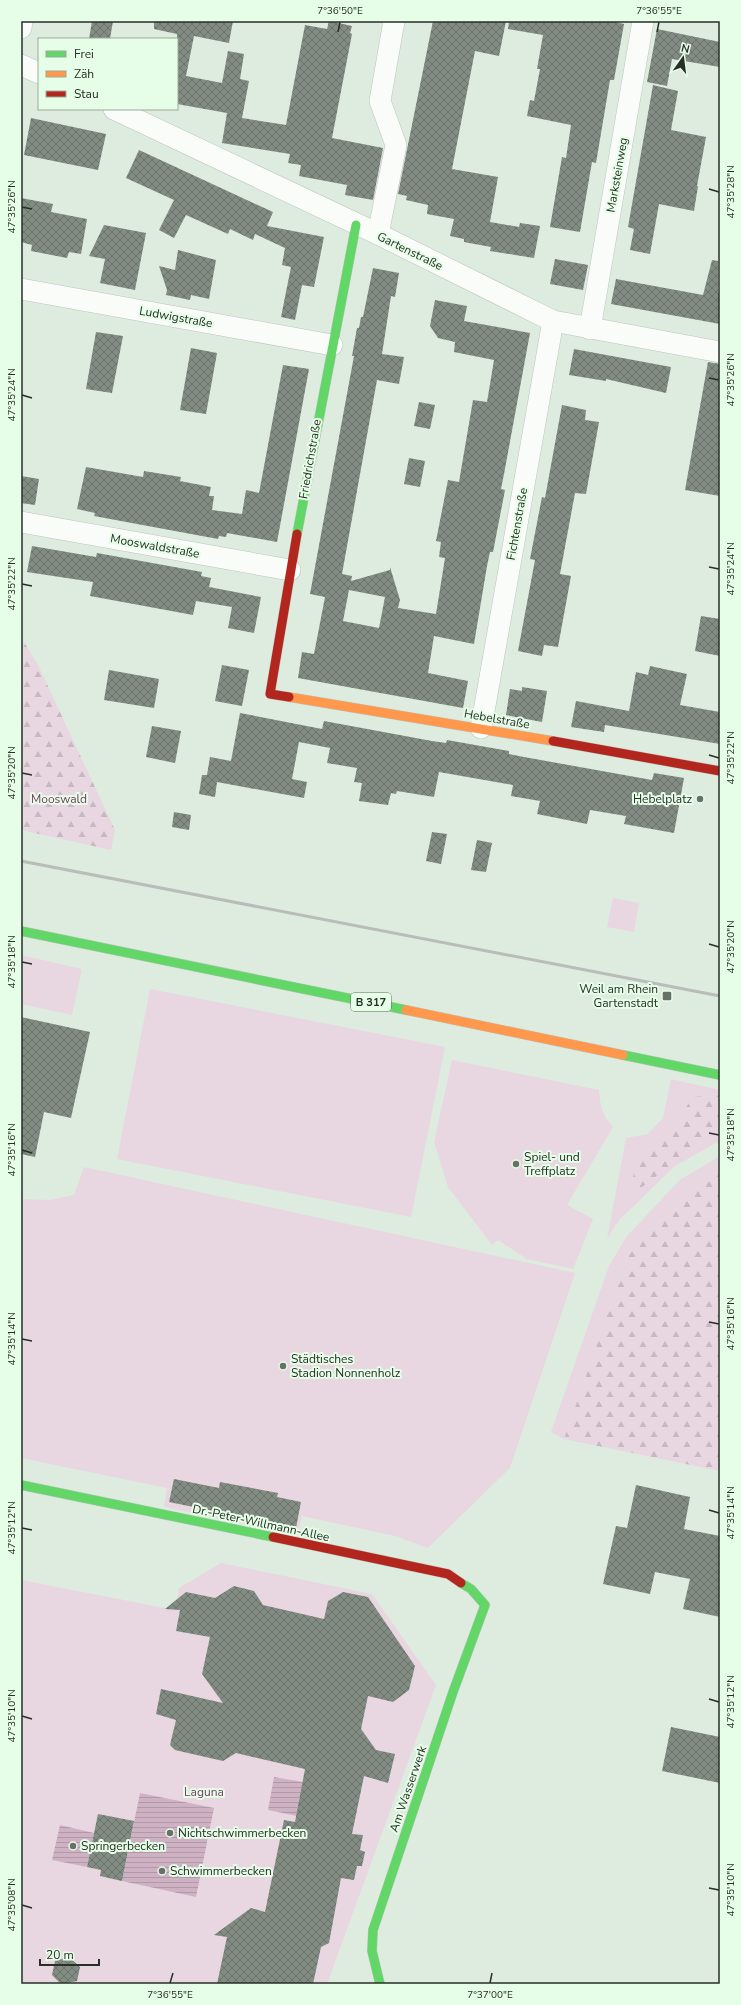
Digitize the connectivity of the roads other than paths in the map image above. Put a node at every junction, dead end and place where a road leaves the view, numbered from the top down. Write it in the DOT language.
graph roads {
  1 [pos="22,21"];
  2 [pos="394,21"];
  3 [pos="643,21"];
  4 [pos="21,28"];
  5 [pos="21,65"];
  6 [pos="38,73"];
  7 [pos="116,110"];
  8 [pos="356,225"];
  9 [pos="378,234"];
  10 [pos="21,289"];
  11 [pos="553,321"];
  12 [pos="590,329"];
  13 [pos="332,345"];
  14 [pos="720,352"];
  15 [pos="21,522"];
  16 [pos="290,570"];
  17 [pos="270,694"];
  18 [pos="481,728"];
  19 [pos="720,771"];
  20 [pos="21,931"];
  21 [pos="720,1075"];
  22 [pos="21,1485"];
  23 [pos="485,1605"];
  24 [pos="380,1984"];
  1 -- 4 [label="street"];
  2 -- 9 [label="street"];
  3 -- 12 [label="street, Marksteinweg"];
  5 -- 6 [label="street"];
  7 -- 8 [label="street, Gartenstraße"];
  8 -- 9 [label="street, Gartenstraße"];
  8 -- 13 [label="street, Friedrichstraße"];
  9 -- 11 [label="street, Gartenstraße"];
  10 -- 13 [label="street, Ludwigstraße"];
  11 -- 12 [label="street, Gartenstraße"];
  11 -- 18 [label="street, Fichtenstraße"];
  12 -- 14 [label="street, Gartenstraße"];
  13 -- 16 [label="street, Friedrichstraße"];
  15 -- 16 [label="street, Mooswaldstraße"];
  16 -- 17 [label="street, Friedrichstraße"];
  17 -- 18 [label="street, Hebelstraße"];
  18 -- 19 [label="street, Hebelstraße"];
  20 -- 21 [label="street, B 317"];
  22 -- 23 [label="street, Dr.-Peter-Willmann-Allee"];
  23 -- 24 [label="street, Am Wasserwerk"];
}
